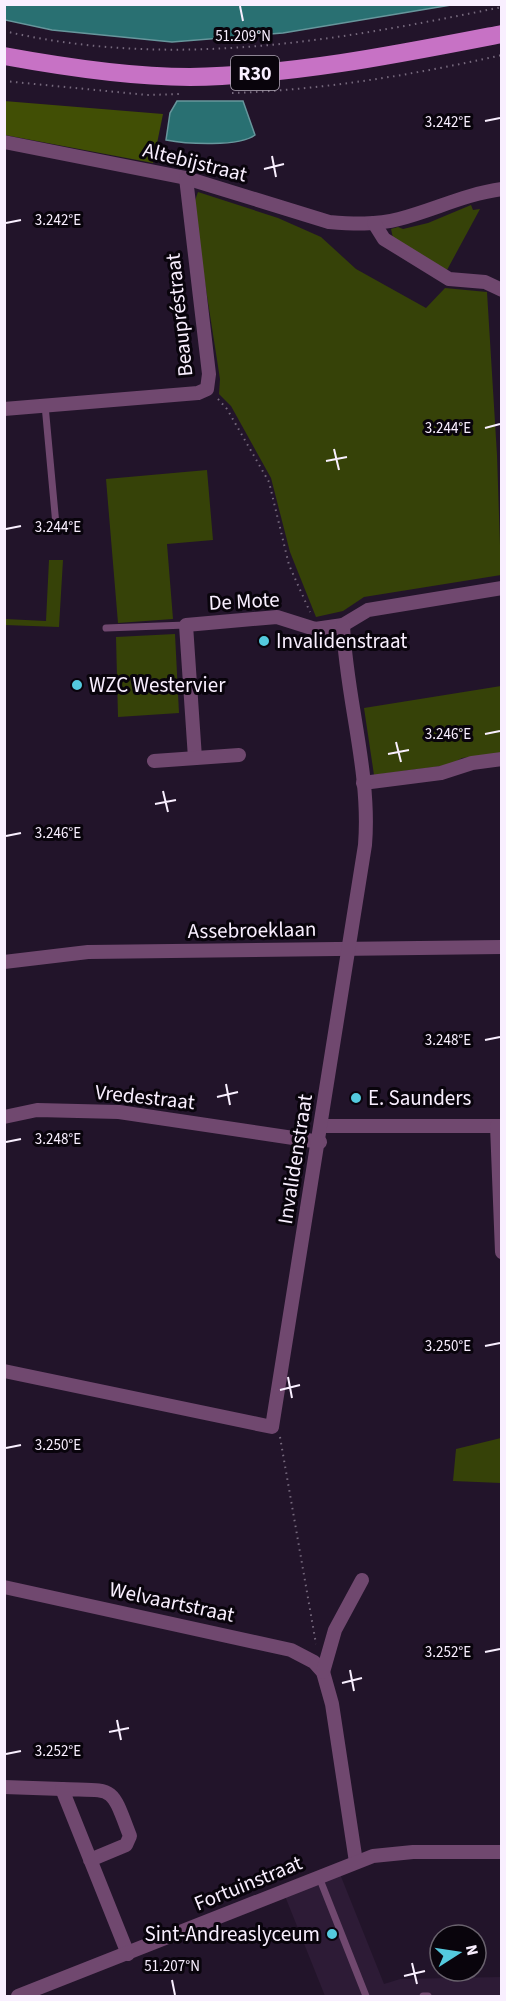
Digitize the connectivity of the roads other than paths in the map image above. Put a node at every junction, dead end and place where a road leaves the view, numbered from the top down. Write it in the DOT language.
graph roads {
  1 [pos="501,34"];
  2 [pos="5,56"];
  3 [pos="4,142"];
  4 [pos="186,178"];
  5 [pos="501,189"];
  6 [pos="374,223"];
  7 [pos="501,290"];
  8 [pos="45,405"];
  9 [pos="4,409"];
  10 [pos="56,525"];
  11 [pos="501,588"];
  12 [pos="186,625"];
  13 [pos="343,625"];
  14 [pos="106,628"];
  15 [pos="239,755"];
  16 [pos="195,759"];
  17 [pos="501,759"];
  18 [pos="154,761"];
  19 [pos="363,783"];
  20 [pos="501,947"];
  21 [pos="350,949"];
  22 [pos="4,962"];
  23 [pos="4,1117"];
  24 [pos="322,1126"];
  25 [pos="499,1126"];
  26 [pos="320,1142"];
  27 [pos="501,1252"];
  28 [pos="4,1371"];
  29 [pos="362,1580"];
  30 [pos="4,1587"];
  31 [pos="319,1667"];
  32 [pos="4,1787"];
  33 [pos="62,1789"];
  34 [pos="501,1852"];
  35 [pos="90,1860"];
  36 [pos="356,1862"];
  37 [pos="319,1877"];
  38 [pos="128,1954"];
  39 [pos="18,1996"];
  40 [pos="366,1996"];
  41 [pos="423,1996"];
  42 [pos="428,1996"];
  1 -- 2 [label="main road, R30"];
  3 -- 4 [label="street, Altebijstraat"];
  4 -- 6 [label="street, Altebijstraat"];
  4 -- 8 [label="street, Beaupréstraat"];
  5 -- 6 [label="street, Altebijstraat"];
  6 -- 7 [label="street"];
  8 -- 9 [label="street, Beaupréstraat"];
  8 -- 10 [label="lane"];
  11 -- 13 [label="street, De Mote"];
  12 -- 13 [label="street, De Mote"];
  12 -- 14 [label="lane"];
  12 -- 16 [label="street, De Mote"];
  13 -- 19 [label="street, Invalidenstraat"];
  15 -- 16 [label="street"];
  16 -- 18 [label="street"];
  17 -- 19 [label="street"];
  19 -- 21 [label="street, Invalidenstraat"];
  20 -- 21 [label="street, Assebroeklaan"];
  21 -- 22 [label="street, Assebroeklaan"];
  21 -- 24 [label="street, Invalidenstraat"];
  23 -- 26 [label="street, Vredestraat"];
  24 -- 25 [label="street"];
  24 -- 26 [label="street, Invalidenstraat"];
  25 -- 27 [label="street"];
  26 -- 28 [label="street, Invalidenstraat"];
  29 -- 31 [label="street"];
  30 -- 31 [label="street, Welvaartstraat"];
  31 -- 36 [label="street"];
  32 -- 33 [label="street"];
  33 -- 35 [label="street"];
  33 -- 35 [label="street"];
  34 -- 36 [label="street, Fortuinstraat"];
  35 -- 38 [label="street"];
  36 -- 37 [label="street, Fortuinstraat"];
  37 -- 38 [label="street, Fortuinstraat"];
  37 -- 40 [label="lane"];
  38 -- 39 [label="street, Fortuinstraat"];
  41 -- 42 [label="lane"];
}
